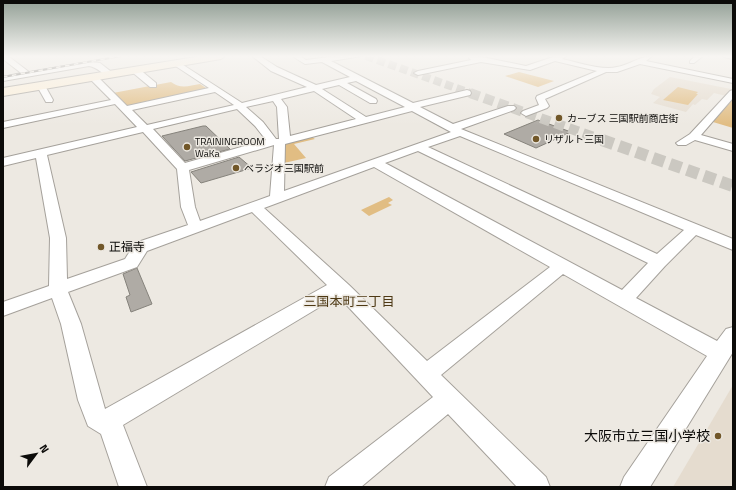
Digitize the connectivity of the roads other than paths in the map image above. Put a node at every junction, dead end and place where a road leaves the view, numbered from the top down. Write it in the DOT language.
graph roads {
  1 [pos="82,79"];
  2 [pos="95,79"];
  3 [pos="145,79"];
  4 [pos="200,79"];
  5 [pos="295,79"];
  6 [pos="354,79"];
  7 [pos="360,79"];
  8 [pos="584,79"];
  9 [pos="723,79"];
  10 [pos="733,81"];
  11 [pos="340,82"];
  12 [pos="153,85"];
  13 [pos="41,86"];
  14 [pos="315,88"];
  15 [pos="215,89"];
  16 [pos="3,92"];
  17 [pos="468,93"];
  18 [pos="732,95"];
  19 [pos="276,98"];
  20 [pos="49,100"];
  21 [pos="117,101"];
  22 [pos="373,101"];
  23 [pos="240,106"];
  24 [pos="410,107"];
  25 [pos="511,108"];
  26 [pos="124,109"];
  27 [pos="526,113"];
  28 [pos="364,120"];
  29 [pos="3,125"];
  30 [pos="146,129"];
  31 [pos="456,130"];
  32 [pos="694,136"];
  33 [pos="279,141"];
  34 [pos="682,143"];
  35 [pos="418,147"];
  36 [pos="733,148"];
  37 [pos="41,154"];
  38 [pos="3,162"];
  39 [pos="374,162"];
  40 [pos="183,168"];
  41 [pos="277,197"];
  42 [pos="254,206"];
  43 [pos="196,226"];
  44 [pos="694,229"];
  45 [pos="733,245"];
  46 [pos="659,262"];
  47 [pos="562,266"];
  48 [pos="339,287"];
  49 [pos="58,290"];
  50 [pos="623,300"];
  51 [pos="3,309"];
  52 [pos="727,344"];
  53 [pos="426,374"];
  54 [pos="450,398"];
  55 [pos="105,422"];
  56 [pos="133,487"];
  57 [pos="339,487"];
  58 [pos="536,487"];
  59 [pos="634,487"];
  1 -- 13 [label="street"];
  2 -- 21 [label="street"];
  3 -- 12 [label="street"];
  4 -- 15 [label="street"];
  5 -- 14 [label="street"];
  6 -- 11 [label="street"];
  7 -- 24 [label="street"];
  8 -- 27 [label="street"];
  9 -- 10 [label="street"];
  11 -- 14 [label="street"];
  11 -- 22 [label="street"];
  13 -- 16 [label="street"];
  13 -- 20 [label="street"];
  14 -- 19 [label="street"];
  14 -- 28 [label="street"];
  15 -- 23 [label="street"];
  15 -- 26 [label="street"];
  17 -- 24 [label="street"];
  18 -- 32 [label="street"];
  19 -- 23 [label="street"];
  19 -- 33 [label="street"];
  21 -- 26 [label="street"];
  21 -- 29 [label="street"];
  23 -- 30 [label="street"];
  23 -- 33 [label="street"];
  24 -- 28 [label="street"];
  24 -- 31 [label="street"];
  25 -- 31 [label="street"];
  26 -- 30 [label="street"];
  28 -- 33 [label="street"];
  30 -- 37 [label="street"];
  30 -- 40 [label="street"];
  31 -- 35 [label="street"];
  31 -- 44 [label="street"];
  32 -- 34 [label="street"];
  32 -- 36 [label="street"];
  33 -- 40 [label="street"];
  33 -- 41 [label="street"];
  35 -- 39 [label="street"];
  35 -- 46 [label="street"];
  37 -- 38 [label="street"];
  37 -- 49 [label="street"];
  39 -- 41 [label="street"];
  39 -- 47 [label="street"];
  40 -- 43 [label="street"];
  41 -- 42 [label="street"];
  42 -- 43 [label="street"];
  42 -- 48 [label="street"];
  43 -- 49 [label="street"];
  44 -- 45 [label="street"];
  44 -- 46 [label="street"];
  46 -- 50 [label="street"];
  47 -- 50 [label="street"];
  47 -- 53 [label="street"];
  48 -- 53 [label="street"];
  48 -- 55 [label="street"];
  49 -- 51 [label="street"];
  49 -- 55 [label="street"];
  50 -- 52 [label="street"];
  52 -- 59 [label="street"];
  53 -- 54 [label="street"];
  54 -- 57 [label="street"];
  54 -- 58 [label="street"];
  55 -- 56 [label="street"];
}
